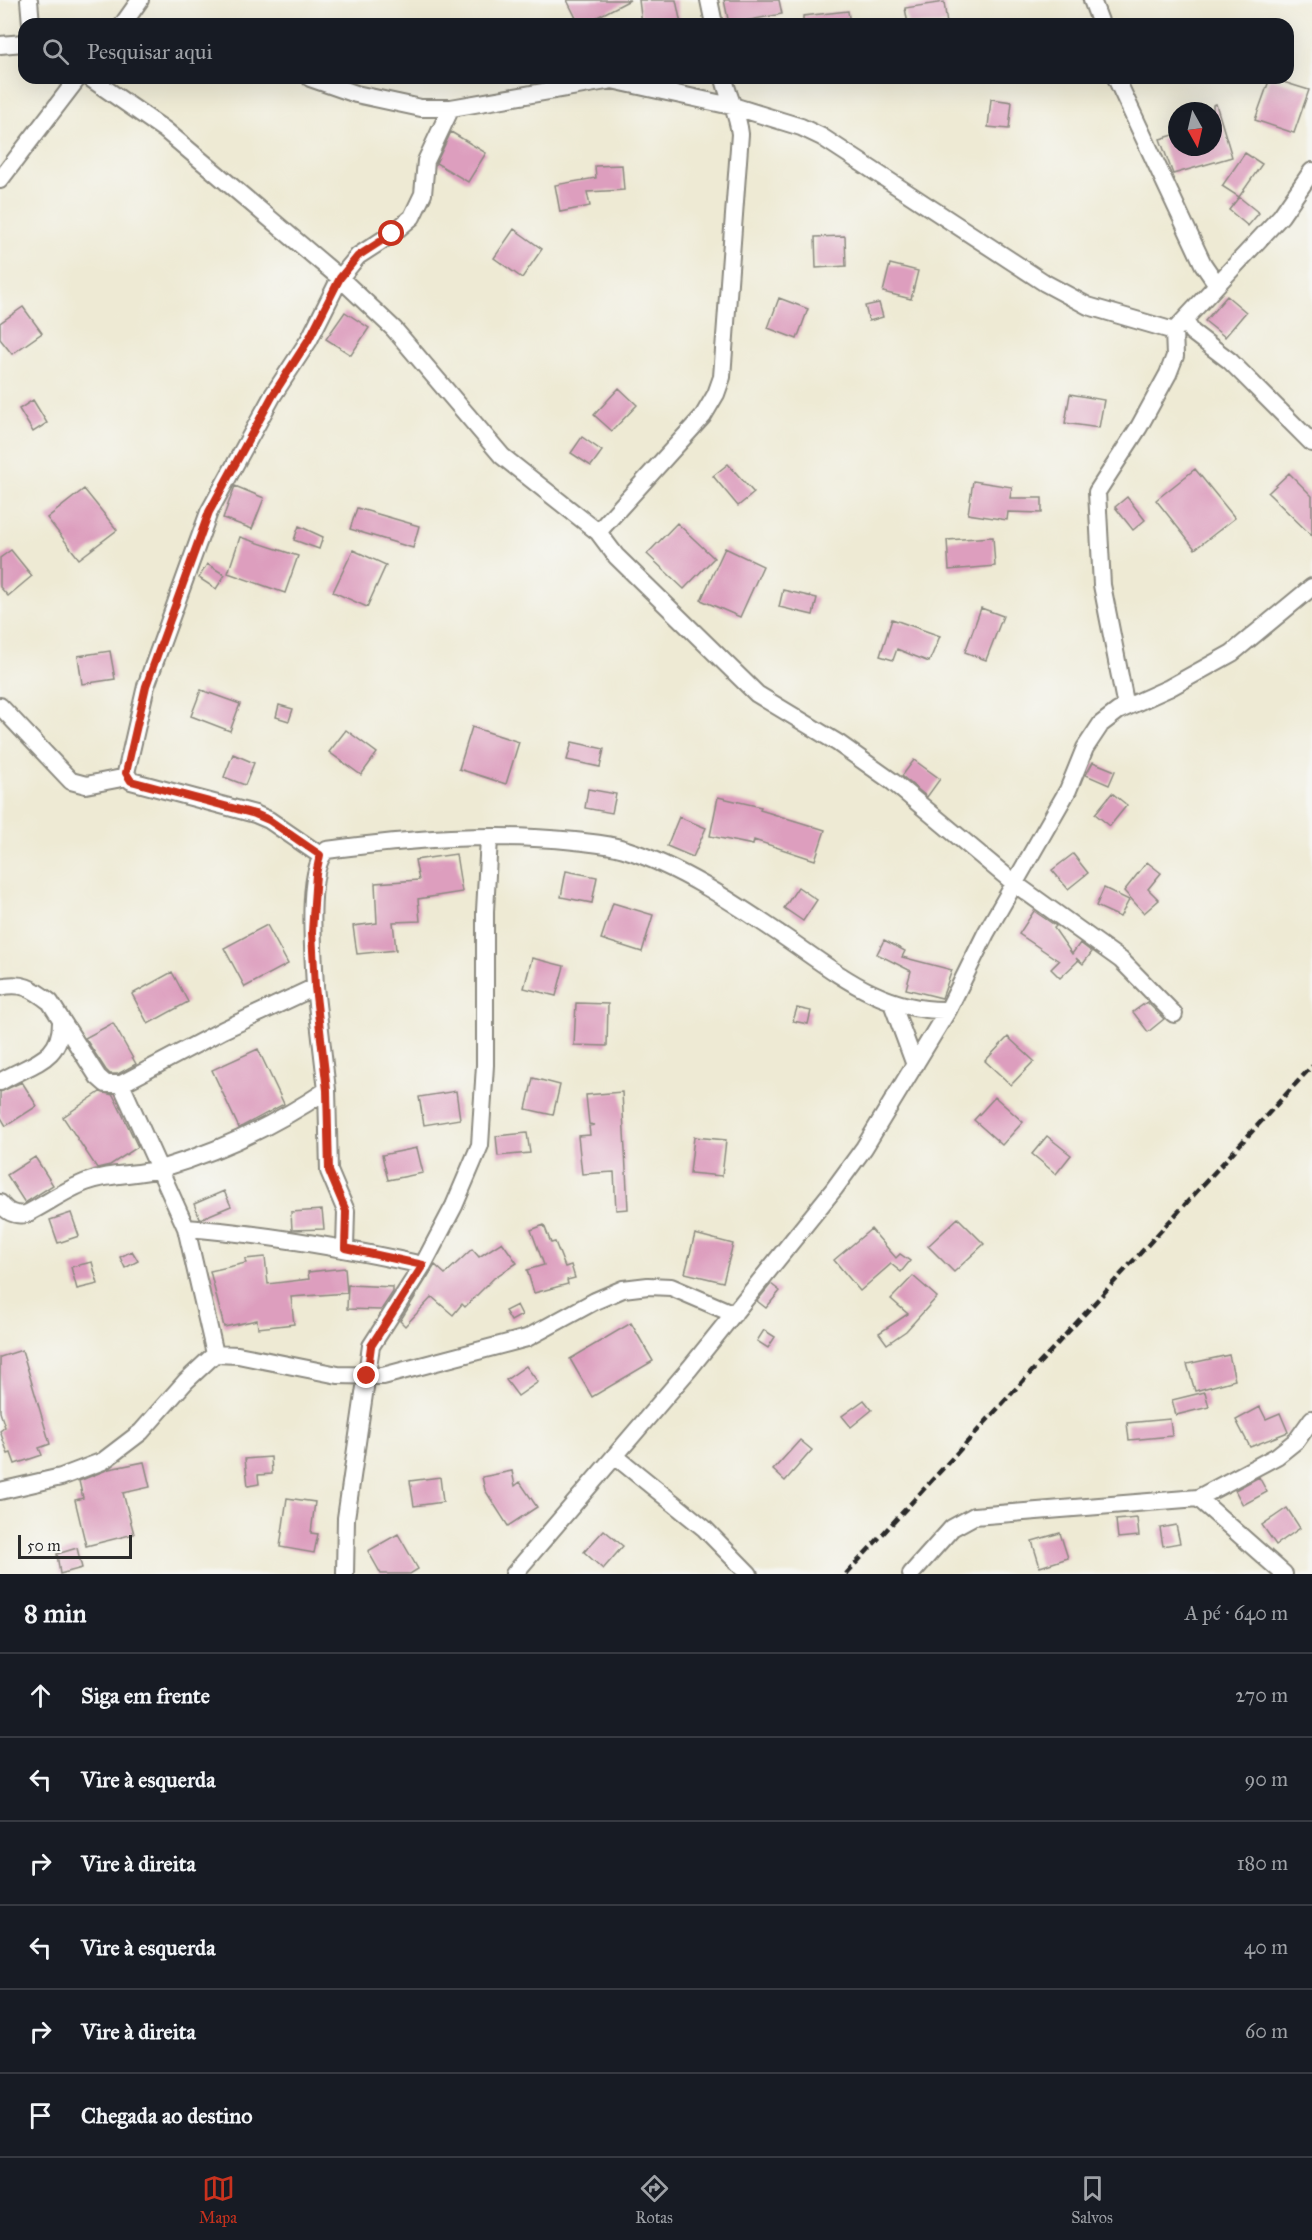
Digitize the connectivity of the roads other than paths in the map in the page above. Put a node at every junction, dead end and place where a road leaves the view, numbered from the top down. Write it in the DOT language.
graph roads {
  1 [pos="29,0"];
  2 [pos="140,0"];
  3 [pos="709,0"];
  4 [pos="1092,0"];
  5 [pos="31,18"];
  6 [pos="127,18"];
  7 [pos="713,18"];
  8 [pos="1099,18"];
  9 [pos="18,44"];
  10 [pos="0,45"];
  11 [pos="73,84"];
  12 [pos="99,84"];
  13 [pos="327,84"];
  14 [pos="589,84"];
  15 [pos="630,84"];
  16 [pos="725,84"];
  17 [pos="1119,84"];
  18 [pos="735,107"];
  19 [pos="451,108"];
  20 [pos="1312,171"];
  21 [pos="0,180"];
  22 [pos="340,278"];
  23 [pos="1216,283"];
  24 [pos="1180,326"];
  25 [pos="1312,443"];
  26 [pos="598,532"];
  27 [pos="1312,587"];
  28 [pos="0,706"];
  29 [pos="1126,707"];
  30 [pos="127,777"];
  31 [pos="489,838"];
  32 [pos="320,855"];
  33 [pos="1014,883"];
  34 [pos="0,987"];
  35 [pos="315,987"];
  36 [pos="892,1003"];
  37 [pos="948,1010"];
  38 [pos="1174,1014"];
  39 [pos="61,1020"];
  40 [pos="915,1065"];
  41 [pos="0,1082"];
  42 [pos="121,1084"];
  43 [pos="327,1090"];
  44 [pos="160,1169"];
  45 [pos="0,1203"];
  46 [pos="186,1228"];
  47 [pos="345,1248"];
  48 [pos="423,1265"];
  49 [pos="734,1314"];
  50 [pos="215,1354"];
  51 [pos="367,1376"];
  52 [pos="1312,1419"];
  53 [pos="615,1456"];
  54 [pos="0,1491"];
  55 [pos="1198,1498"];
  56 [pos="345,1574"];
  57 [pos="514,1574"];
  58 [pos="748,1574"];
  59 [pos="911,1574"];
  60 [pos="1284,1574"];
  1 -- 5 [label="street"];
  2 -- 6 [label="street"];
  3 -- 7 [label="street"];
  4 -- 8 [label="street"];
  9 -- 10 [label="street"];
  11 -- 21 [label="street"];
  12 -- 22 [label="street"];
  13 -- 19 [label="street"];
  14 -- 19 [label="street"];
  15 -- 18 [label="street"];
  16 -- 18 [label="street"];
  17 -- 23 [label="street"];
  18 -- 24 [label="street"];
  18 -- 26 [label="street"];
  19 -- 22 [label="street"];
  20 -- 23 [label="street"];
  22 -- 26 [label="street"];
  22 -- 30 [label="street"];
  23 -- 24 [label="street"];
  24 -- 25 [label="street"];
  24 -- 29 [label="street"];
  26 -- 33 [label="street"];
  27 -- 29 [label="street"];
  28 -- 30 [label="street"];
  29 -- 33 [label="street"];
  30 -- 32 [label="street"];
  31 -- 32 [label="street"];
  31 -- 36 [label="street"];
  31 -- 48 [label="street"];
  32 -- 35 [label="street"];
  33 -- 37 [label="street"];
  33 -- 38 [label="street"];
  34 -- 39 [label="street"];
  35 -- 42 [label="street"];
  35 -- 43 [label="street"];
  36 -- 37 [label="street"];
  36 -- 40 [label="street"];
  37 -- 40 [label="street"];
  39 -- 41 [label="street"];
  39 -- 42 [label="street"];
  40 -- 49 [label="street"];
  42 -- 44 [label="street"];
  43 -- 44 [label="street"];
  43 -- 47 [label="street"];
  44 -- 45 [label="street"];
  44 -- 46 [label="street"];
  46 -- 47 [label="street"];
  46 -- 50 [label="street"];
  47 -- 48 [label="street"];
  48 -- 51 [label="street"];
  49 -- 51 [label="street"];
  49 -- 53 [label="street"];
  50 -- 51 [label="street"];
  50 -- 54 [label="street"];
  51 -- 56 [label="street"];
  52 -- 55 [label="street"];
  53 -- 57 [label="street"];
  53 -- 58 [label="street"];
  55 -- 59 [label="street"];
  55 -- 60 [label="street"];
}
